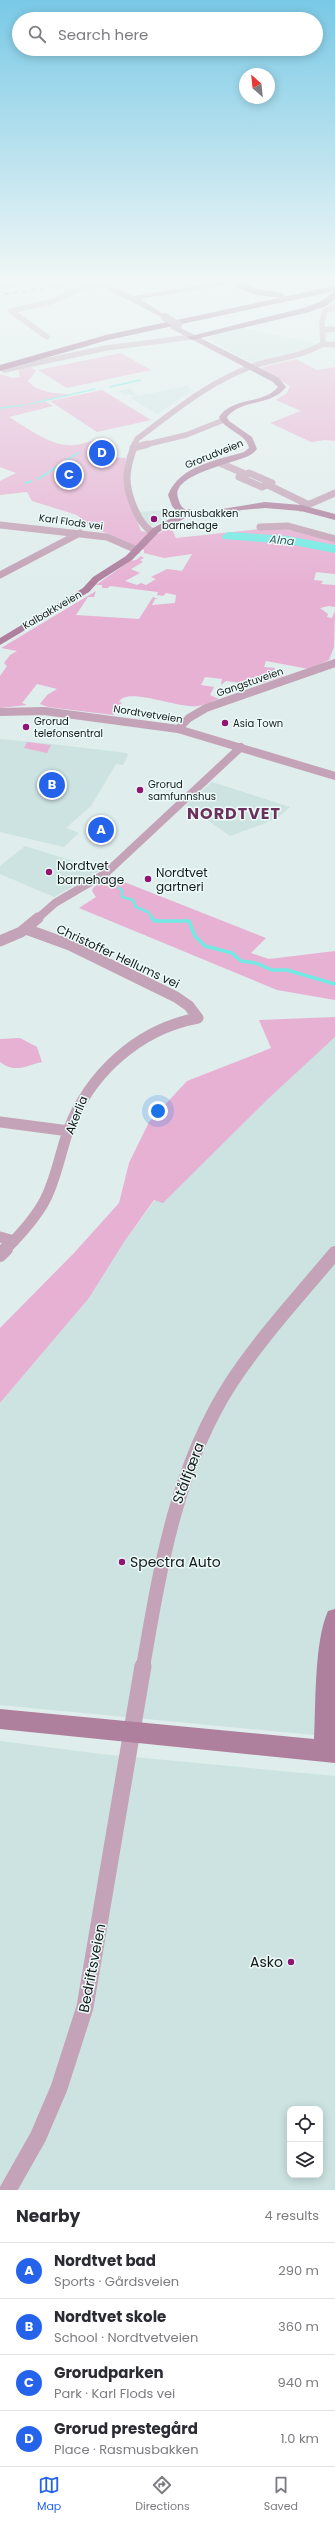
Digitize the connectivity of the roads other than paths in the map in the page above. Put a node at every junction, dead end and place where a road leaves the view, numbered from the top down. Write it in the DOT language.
graph roads {
  1 [pos="222,380"];
  2 [pos="276,380"];
  3 [pos="224,420"];
  4 [pos="133,448"];
  5 [pos="220,463"];
  6 [pos="335,493"];
  7 [pos="304,506"];
  8 [pos="188,513"];
  9 [pos="335,517"];
  10 [pos="0,525"];
  11 [pos="260,527"];
  12 [pos="80,532"];
  13 [pos="153,532"];
  14 [pos="335,539"];
  15 [pos="141,546"];
  16 [pos="0,575"];
  17 [pos="0,642"];
  18 [pos="335,663"];
  19 [pos="0,712"];
  20 [pos="178,729"];
  21 [pos="241,747"];
  22 [pos="335,776"];
  23 [pos="26,929"];
  24 [pos="0,941"];
  25 [pos="198,1018"];
  26 [pos="0,1122"];
  27 [pos="69,1130"];
  28 [pos="0,1238"];
  29 [pos="14,1241"];
  30 [pos="335,1253"];
  31 [pos="0,1255"];
  32 [pos="335,1618"];
  33 [pos="0,1719"];
  34 [pos="131,1732"];
  35 [pos="330,1752"];
  36 [pos="8,2190"];
  1 -- 4 [label="street"];
  2 -- 3 [label="street"];
  3 -- 4 [label="street"];
  3 -- 5 [label="street, Grorudveien"];
  4 -- 13 [label="street"];
  5 -- 7 [label="street"];
  5 -- 8 [label="street, Grorudveien"];
  6 -- 7 [label="street"];
  7 -- 8 [label="street"];
  7 -- 9 [label="street"];
  8 -- 13 [label="street, Kalbakkveien"];
  10 -- 12 [label="street, Karl Flods vei"];
  11 -- 14 [label="street"];
  12 -- 15 [label="street, Karl Flods vei"];
  12 -- 16 [label="street"];
  13 -- 15 [label="street, Kalbakkveien"];
  15 -- 17 [label="street, Kalbakkveien"];
  18 -- 20 [label="street, Gangstuveien"];
  19 -- 20 [label="street, Nordtvetveien"];
  20 -- 21 [label="street, Nordtvetveien"];
  21 -- 22 [label="street, Nordtvetveien"];
  21 -- 23 [label="street"];
  23 -- 24 [label="street"];
  23 -- 25 [label="street, Christoffer Hellums vei"];
  25 -- 27 [label="street, Akerlia"];
  26 -- 27 [label="street"];
  27 -- 29 [label="street, Akerlia"];
  28 -- 29 [label="street"];
  29 -- 31 [label="street, Akerlia"];
  30 -- 34 [label="street, Stålfjæra"];
  32 -- 35 [label="street"];
  33 -- 34 [label="street"];
  34 -- 35 [label="street"];
  34 -- 36 [label="street, Bedriftsveien"];
}
